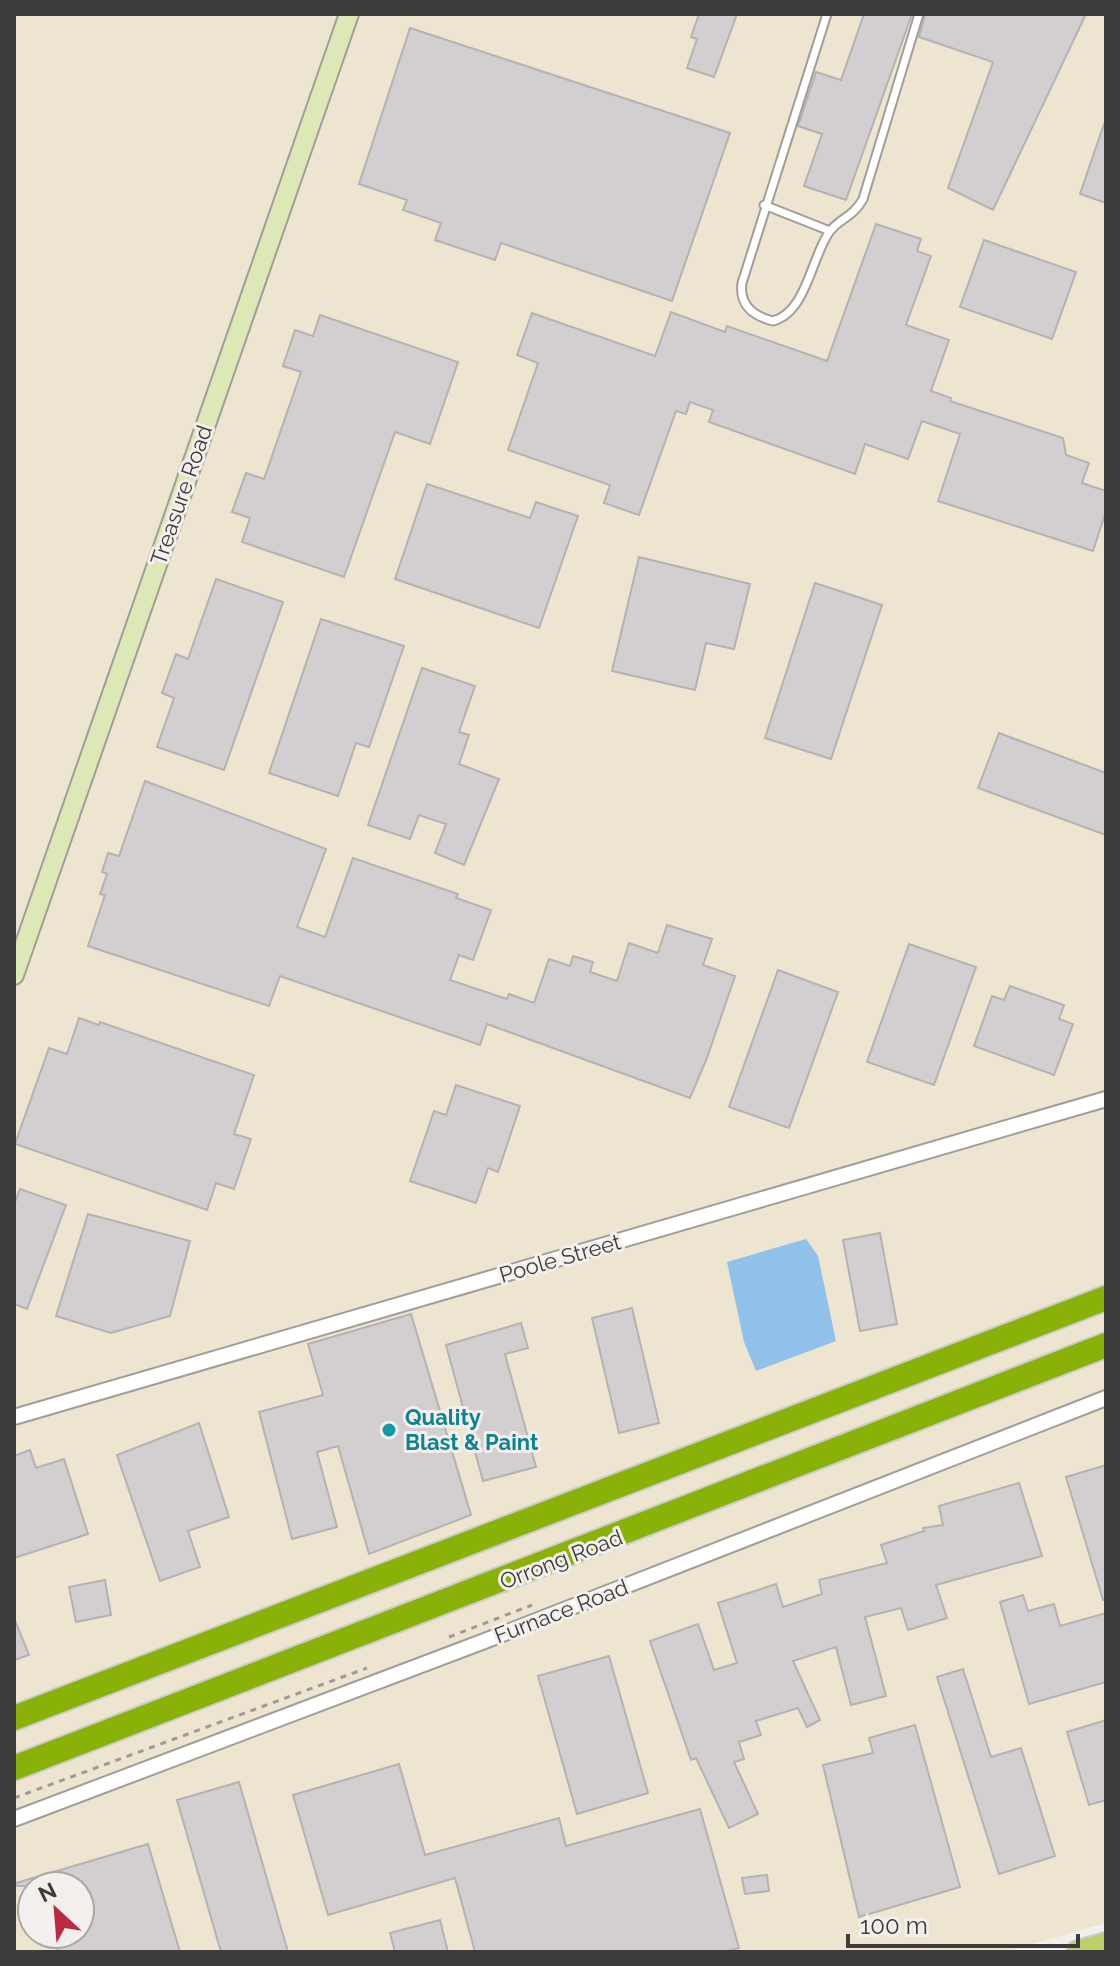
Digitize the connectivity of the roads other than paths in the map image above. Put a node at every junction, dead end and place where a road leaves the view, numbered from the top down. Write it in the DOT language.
graph roads {
  1 [pos="349,14"];
  2 [pos="827,14"];
  3 [pos="919,14"];
  4 [pos="764,205"];
  5 [pos="830,231"];
  6 [pos="14,975"];
  7 [pos="1106,1099"];
  8 [pos="1106,1298"];
  9 [pos="1106,1345"];
  10 [pos="1106,1398"];
  11 [pos="14,1417"];
  12 [pos="14,1718"];
  13 [pos="15,1767"];
  14 [pos="14,1819"];
  15 [pos="1106,1944"];
  16 [pos="1078,1952"];
  1 -- 6 [label="street, Treasure Road"];
  2 -- 4 [label="lane"];
  3 -- 5 [label="lane"];
  4 -- 5 [label="lane"];
  4 -- 5 [label="lane"];
  7 -- 11 [label="street, Poole Street"];
  8 -- 12 [label="highway"];
  9 -- 13 [label="highway, Orrong Road"];
  10 -- 14 [label="street, Furnace Road"];
  15 -- 16 [label="main road"];
}
